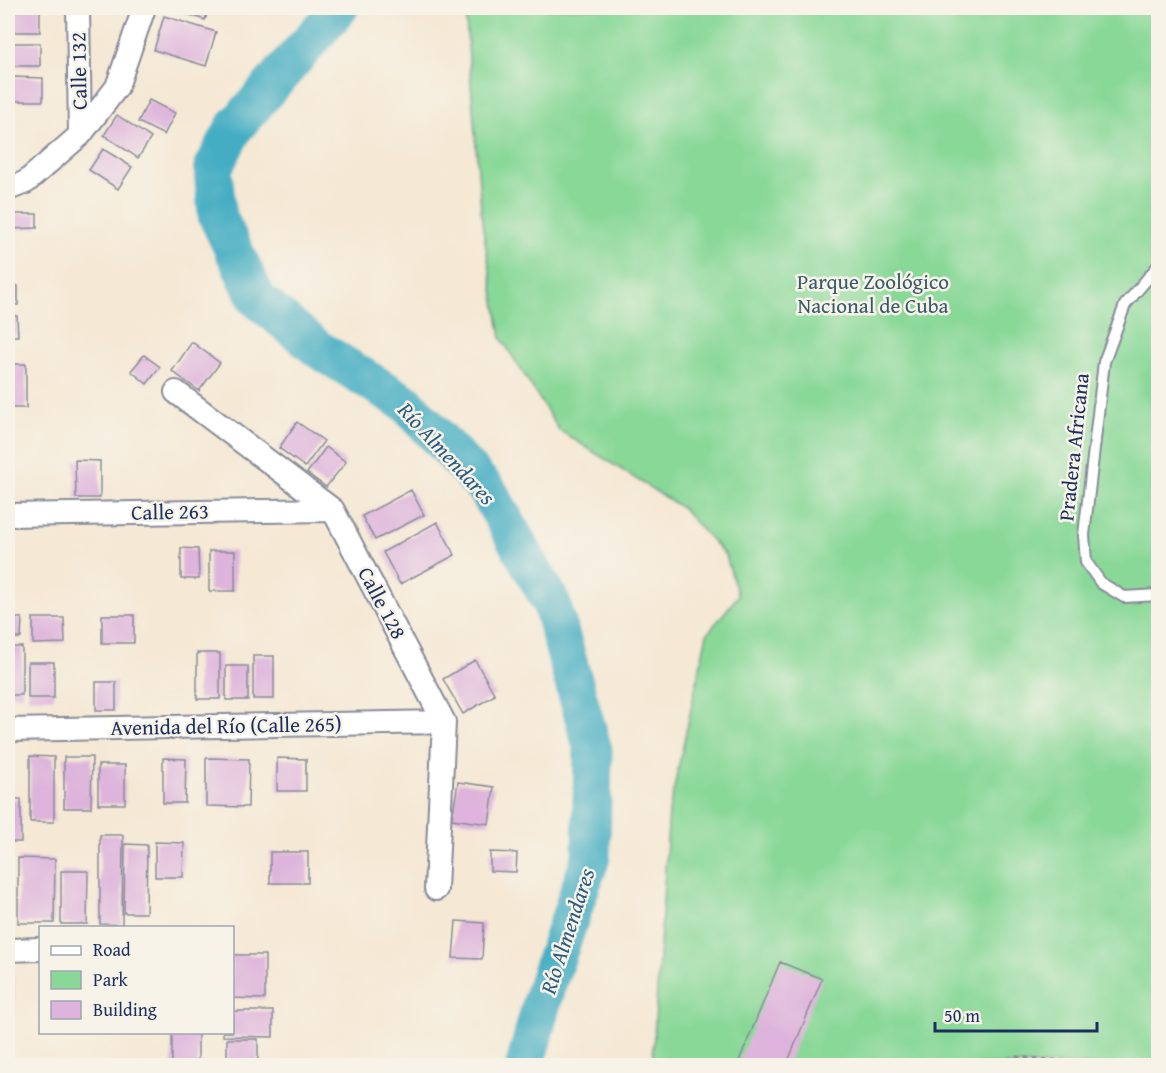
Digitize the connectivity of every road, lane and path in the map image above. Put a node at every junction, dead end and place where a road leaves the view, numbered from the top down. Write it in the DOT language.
graph roads {
  1 [pos="78,8"];
  2 [pos="144,8"];
  3 [pos="80,135"];
  4 [pos="8,189"];
  5 [pos="1158,266"];
  6 [pos="176,392"];
  7 [pos="333,510"];
  8 [pos="8,515"];
  9 [pos="1158,595"];
  10 [pos="444,722"];
  11 [pos="8,730"];
  12 [pos="436,889"];
  13 [pos="39,949"];
  14 [pos="8,950"];
  15 [pos="1001,1065"];
  16 [pos="1114,1065"];
  1 -- 3 [label="street, Calle 132"];
  2 -- 3 [label="street"];
  3 -- 4 [label="street"];
  5 -- 9 [label="lane, Pradera Africana"];
  6 -- 7 [label="street, Calle 128"];
  7 -- 8 [label="street, Calle 263"];
  7 -- 10 [label="street, Calle 128"];
  10 -- 11 [label="street, Avenida del Río (Calle 265)"];
  10 -- 12 [label="street"];
  13 -- 14 [label="street"];
  15 -- 16 [label="path"];
}
